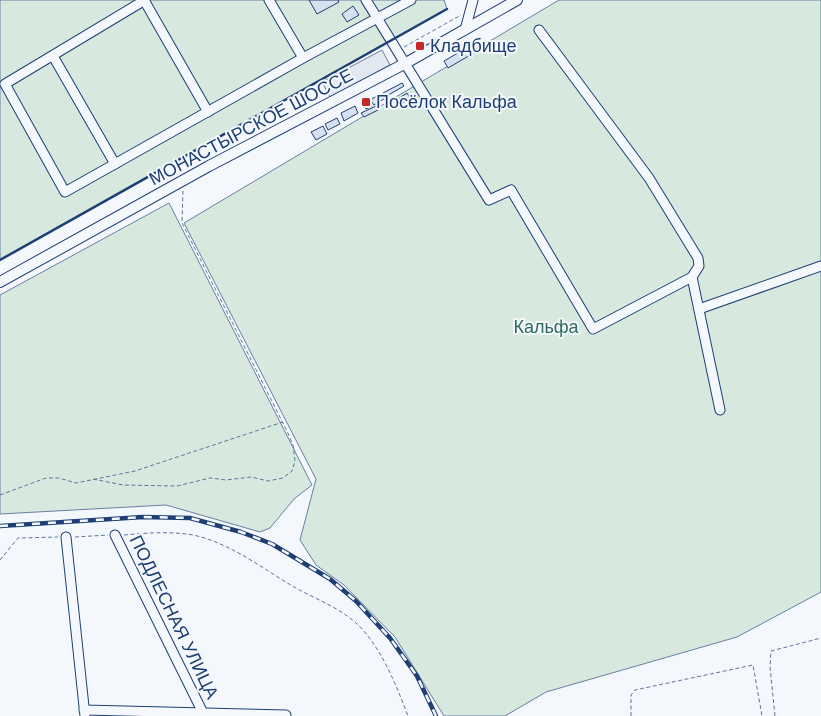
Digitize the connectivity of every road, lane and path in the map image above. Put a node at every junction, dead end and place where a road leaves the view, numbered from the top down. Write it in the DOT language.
graph roads {
  1 [pos="144,0"];
  2 [pos="269,0"];
  3 [pos="366,0"];
  4 [pos="411,0"];
  5 [pos="517,0"];
  6 [pos="472,5"];
  7 [pos="378,19"];
  8 [pos="465,30"];
  9 [pos="539,30"];
  10 [pos="404,47"];
  11 [pos="52,56"];
  12 [pos="303,58"];
  13 [pos="406,63"];
  14 [pos="208,112"];
  15 [pos="115,164"];
  16 [pos="183,180"];
  17 [pos="821,266"];
  18 [pos="692,277"];
  19 [pos="0,282"];
  20 [pos="699,309"];
  21 [pos="720,410"];
  22 [pos="283,422"];
  23 [pos="93,479"];
  24 [pos="0,494"];
  25 [pos="115,535"];
  26 [pos="66,537"];
  27 [pos="0,560"];
  28 [pos="821,638"];
  29 [pos="84,713"];
  30 [pos="203,713"];
  31 [pos="286,715"];
  32 [pos="408,716"];
  33 [pos="631,716"];
  34 [pos="762,716"];
  35 [pos="775,716"];
  1 -- 11 [label="street"];
  1 -- 14 [label="street"];
  2 -- 12 [label="street"];
  3 -- 7 [label="street"];
  4 -- 7 [label="street"];
  5 -- 8 [label="main road, МОНАСТЫРСКОЕ ШОССЕ"];
  6 -- 8 [label="street"];
  6 -- 10 [label="path"];
  7 -- 12 [label="street"];
  7 -- 13 [label="street"];
  8 -- 13 [label="main road, МОНАСТЫРСКОЕ ШОССЕ"];
  9 -- 18 [label="street"];
  11 -- 15 [label="street"];
  11 -- 15 [label="street"];
  12 -- 14 [label="street"];
  13 -- 16 [label="main road, МОНАСТЫРСКОЕ ШОССЕ"];
  13 -- 18 [label="street"];
  14 -- 15 [label="street"];
  16 -- 19 [label="main road, МОНАСТЫРСКОЕ ШОССЕ"];
  16 -- 22 [label="path"];
  17 -- 20 [label="street"];
  18 -- 20 [label="street"];
  20 -- 21 [label="street"];
  22 -- 23 [label="path"];
  22 -- 23 [label="path"];
  23 -- 24 [label="path"];
  25 -- 26 [label="path"];
  25 -- 30 [label="street, ПОДЛЕСНАЯ УЛИЦА"];
  25 -- 32 [label="path"];
  26 -- 27 [label="path"];
  26 -- 29 [label="street"];
  28 -- 35 [label="path"];
  29 -- 30 [label="street, ПОДЛЕСНАЯ УЛИЦА"];
  30 -- 31 [label="street, ПОДЛЕСНАЯ УЛИЦА"];
  33 -- 34 [label="path"];
}
